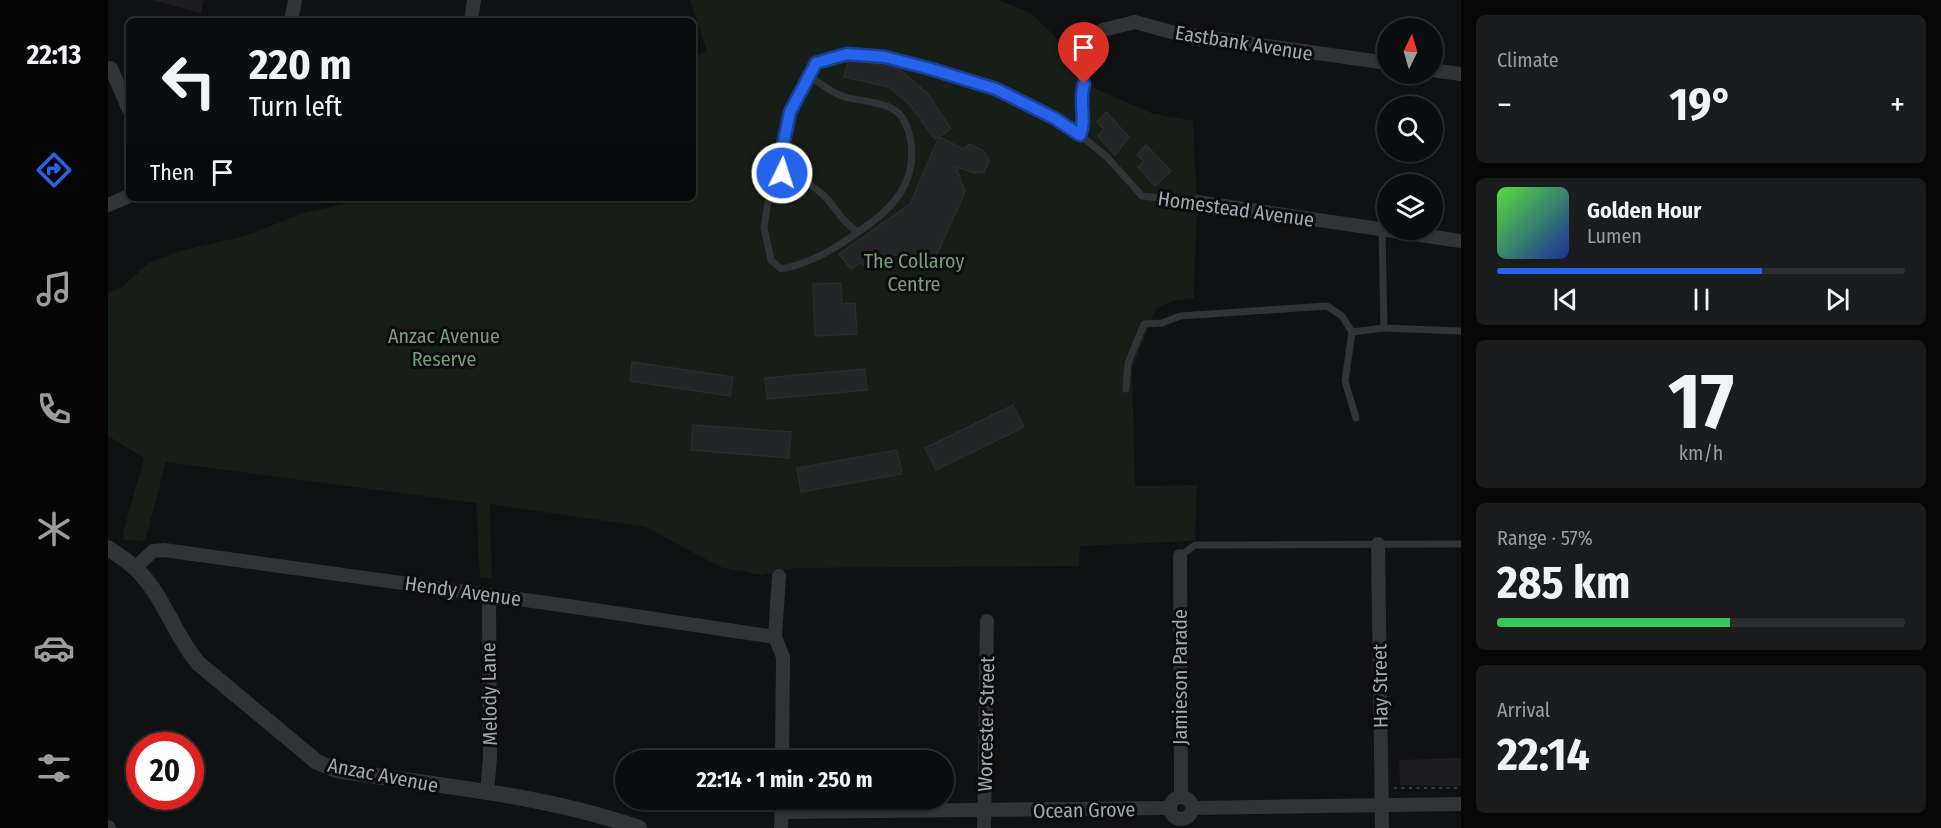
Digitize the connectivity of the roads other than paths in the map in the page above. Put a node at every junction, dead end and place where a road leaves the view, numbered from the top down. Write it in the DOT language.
graph roads {
  1 [pos="295,0"];
  2 [pos="474,0"];
  3 [pos="292,18"];
  4 [pos="471,18"];
  5 [pos="1103,30"];
  6 [pos="1377,61"];
  7 [pos="111,68"];
  8 [pos="1443,72"];
  9 [pos="1461,74"];
  10 [pos="809,76"];
  11 [pos="126,103"];
  12 [pos="1080,135"];
  13 [pos="779,165"];
  14 [pos="126,197"];
  15 [pos="1197,202"];
  16 [pos="108,205"];
  17 [pos="1377,229"];
  18 [pos="858,232"];
  19 [pos="1443,238"];
  20 [pos="1382,240"];
  21 [pos="1461,241"];
  22 [pos="1384,328"];
  23 [pos="1461,331"];
  24 [pos="1352,332"];
  25 [pos="1126,389"];
  26 [pos="1356,418"];
  27 [pos="1378,544"];
  28 [pos="1461,544"];
  29 [pos="108,548"];
  30 [pos="1179,556"];
  31 [pos="135,568"];
  32 [pos="779,576"];
  33 [pos="489,595"];
  34 [pos="987,621"];
  35 [pos="776,637"];
  36 [pos="782,750"];
  37 [pos="487,793"];
  38 [pos="1181,797"];
  39 [pos="1382,804"];
  40 [pos="1461,804"];
  41 [pos="1169,808"];
  42 [pos="1192,808"];
  43 [pos="782,810"];
  44 [pos="917,810"];
  45 [pos="985,812"];
  46 [pos="1181,824"];
  47 [pos="639,828"];
  48 [pos="781,828"];
  49 [pos="984,828"];
  50 [pos="1382,828"];
  1 -- 3 [label="street"];
  2 -- 4 [label="street"];
  5 -- 6 [label="street, Eastbank Avenue"];
  5 -- 12 [label="lane"];
  7 -- 11 [label="street"];
  8 -- 9 [label="street"];
  10 -- 12 [label="lane, Homestead Avenue"];
  10 -- 13 [label="lane, Homestead Avenue"];
  10 -- 18 [label="lane"];
  12 -- 15 [label="lane, Homestead Avenue"];
  13 -- 18 [label="lane"];
  13 -- 18 [label="lane, Homestead Avenue"];
  14 -- 16 [label="street"];
  15 -- 17 [label="street, Homestead Avenue"];
  19 -- 21 [label="street, Homestead Avenue"];
  20 -- 22 [label="lane"];
  22 -- 23 [label="lane"];
  22 -- 24 [label="lane"];
  24 -- 25 [label="lane"];
  24 -- 26 [label="lane"];
  27 -- 28 [label="lane"];
  27 -- 30 [label="lane"];
  27 -- 39 [label="street, Hay Street"];
  29 -- 31 [label="street, Anzac Avenue"];
  30 -- 38 [label="street, Jamieson Parade"];
  31 -- 33 [label="street, Hendy Avenue"];
  31 -- 37 [label="street, Anzac Avenue"];
  32 -- 35 [label="street"];
  33 -- 35 [label="street, Hendy Avenue"];
  33 -- 37 [label="street, Melody Lane"];
  34 -- 45 [label="street, Worcester Street"];
  35 -- 36 [label="street"];
  37 -- 47 [label="street, Anzac Avenue"];
  38 -- 41 [label="street"];
  38 -- 42 [label="street"];
  39 -- 40 [label="street"];
  39 -- 42 [label="street"];
  39 -- 50 [label="street, Hay Street"];
  41 -- 45 [label="street, Ocean Grove"];
  41 -- 46 [label="street"];
  42 -- 46 [label="street"];
  43 -- 48 [label="street"];
  44 -- 45 [label="street, Ocean Grove"];
  45 -- 49 [label="street, Worcester Street"];
}
